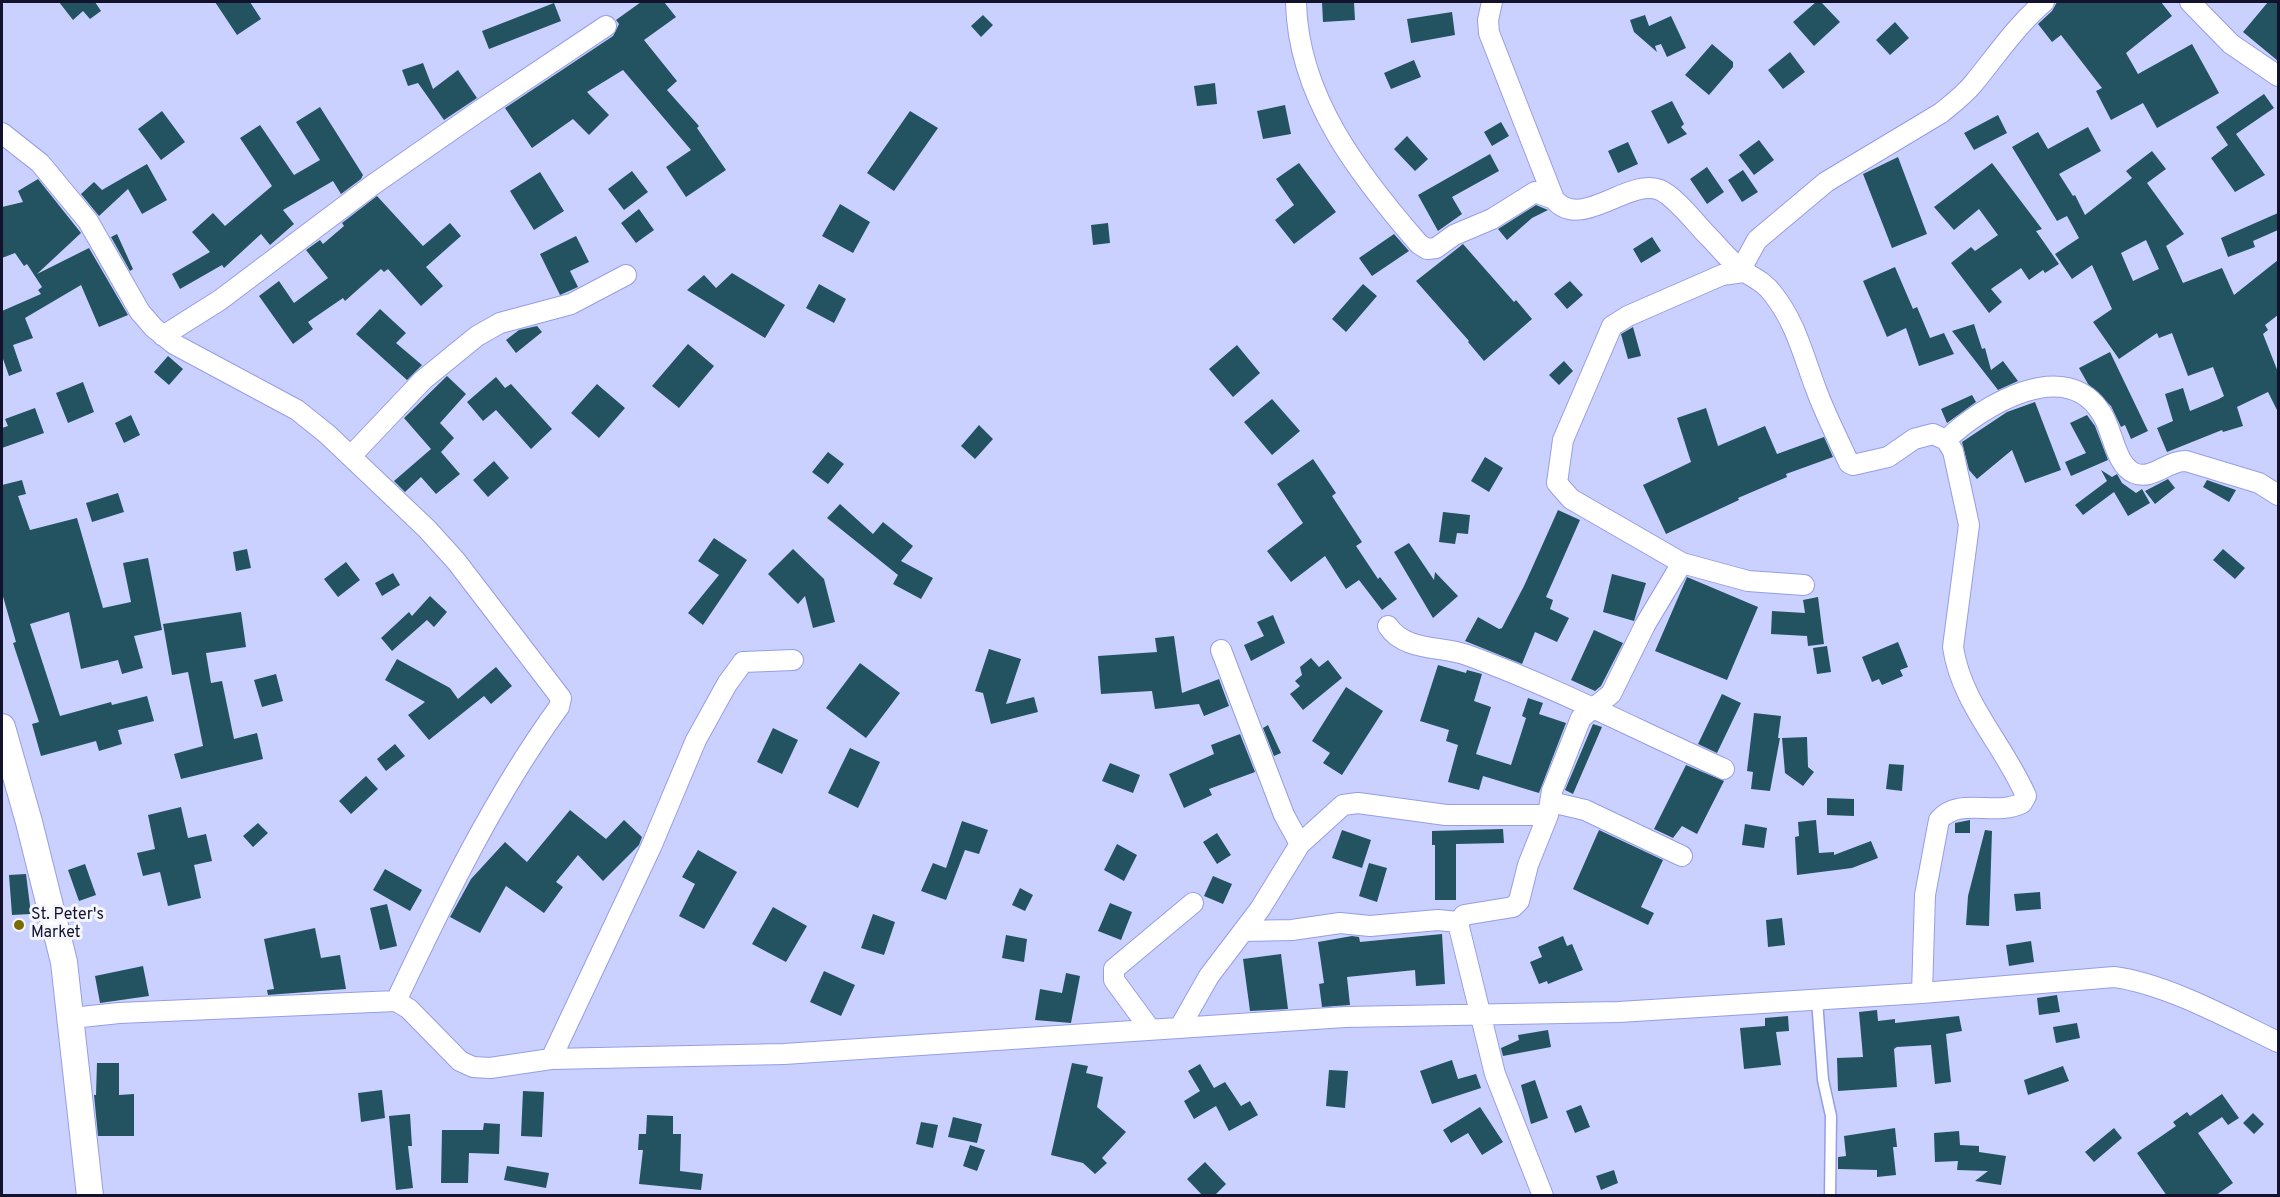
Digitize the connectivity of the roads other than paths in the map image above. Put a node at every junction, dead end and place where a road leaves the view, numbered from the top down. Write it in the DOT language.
graph roads {
  1 [pos="1296,2"];
  2 [pos="1492,2"];
  3 [pos="2044,2"];
  4 [pos="2190,2"];
  5 [pos="606,26"];
  6 [pos="2278,76"];
  7 [pos="2,133"];
  8 [pos="1554,198"];
  9 [pos="1742,270"];
  10 [pos="626,275"];
  11 [pos="163,336"];
  12 [pos="1946,440"];
  13 [pos="351,456"];
  14 [pos="2278,495"];
  15 [pos="1682,563"];
  16 [pos="1804,585"];
  17 [pos="1388,626"];
  18 [pos="1221,650"];
  19 [pos="793,660"];
  20 [pos="1594,710"];
  21 [pos="2,727"];
  22 [pos="1724,770"];
  23 [pos="1550,809"];
  24 [pos="1300,844"];
  25 [pos="1682,856"];
  26 [pos="1193,903"];
  27 [pos="1458,922"];
  28 [pos="1244,931"];
  29 [pos="1922,993"];
  30 [pos="1817,1000"];
  31 [pos="396,1001"];
  32 [pos="1481,1017"];
  33 [pos="72,1018"];
  34 [pos="1180,1027"];
  35 [pos="1150,1029"];
  36 [pos="2278,1042"];
  37 [pos="551,1059"];
  38 [pos="90,1196"];
  39 [pos="1543,1196"];
  40 [pos="1830,1196"];
  1 -- 8 [label="street"];
  2 -- 8 [label="street"];
  3 -- 9 [label="street"];
  4 -- 6 [label="street"];
  5 -- 11 [label="street"];
  7 -- 11 [label="street"];
  8 -- 9 [label="street"];
  9 -- 12 [label="street"];
  9 -- 15 [label="street"];
  10 -- 13 [label="street"];
  11 -- 13 [label="street"];
  12 -- 14 [label="street"];
  12 -- 29 [label="street"];
  13 -- 31 [label="street"];
  15 -- 16 [label="street"];
  15 -- 20 [label="street"];
  17 -- 20 [label="street"];
  18 -- 24 [label="street"];
  19 -- 37 [label="street"];
  20 -- 22 [label="street"];
  20 -- 23 [label="street"];
  21 -- 33 [label="street"];
  23 -- 24 [label="street"];
  23 -- 25 [label="street"];
  23 -- 27 [label="street"];
  24 -- 28 [label="street"];
  26 -- 35 [label="street"];
  27 -- 28 [label="street"];
  27 -- 32 [label="street"];
  28 -- 34 [label="street"];
  29 -- 30 [label="street"];
  29 -- 36 [label="street"];
  30 -- 32 [label="street"];
  30 -- 40 [label="lane"];
  31 -- 33 [label="street"];
  31 -- 37 [label="street"];
  32 -- 34 [label="street"];
  32 -- 39 [label="street"];
  33 -- 38 [label="street"];
  34 -- 35 [label="street"];
  35 -- 37 [label="street"];
}
